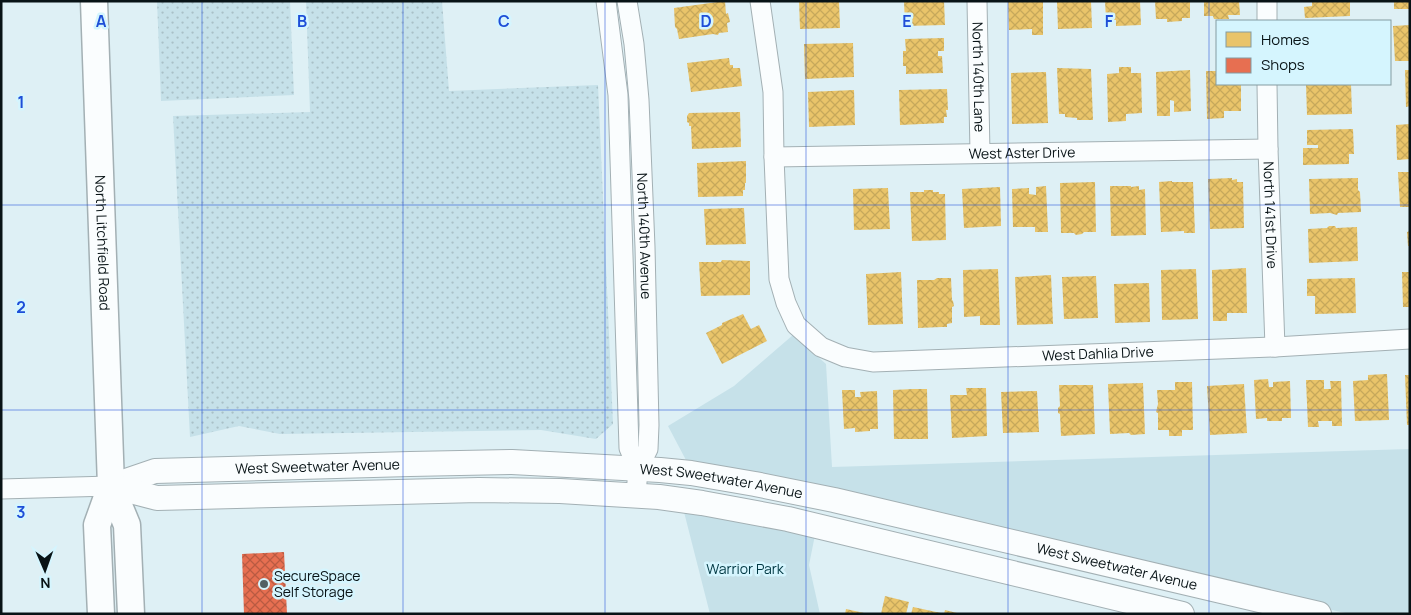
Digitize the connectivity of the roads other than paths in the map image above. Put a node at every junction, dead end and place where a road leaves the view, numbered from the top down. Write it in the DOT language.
graph roads {
  1 [pos="94,1"];
  2 [pos="606,1"];
  3 [pos="627,1"];
  4 [pos="760,1"];
  5 [pos="977,1"];
  6 [pos="1267,1"];
  7 [pos="1267,20"];
  8 [pos="1267,85"];
  9 [pos="1268,148"];
  10 [pos="980,153"];
  11 [pos="774,157"];
  12 [pos="1410,339"];
  13 [pos="1275,347"];
  14 [pos="638,469"];
  15 [pos="111,486"];
  16 [pos="1,489"];
  17 [pos="636,495"];
  18 [pos="1114,566"];
  19 [pos="1109,596"];
  20 [pos="101,614"];
  21 [pos="131,614"];
  22 [pos="1182,614"];
  23 [pos="1319,614"];
  1 -- 15 [label="main road, North Litchfield Road"];
  2 -- 14 [label="street, North 140th Avenue"];
  3 -- 14 [label="street, North 140th Avenue"];
  4 -- 11 [label="street"];
  5 -- 10 [label="street, North 140th Lane"];
  6 -- 7 [label="street"];
  8 -- 9 [label="street, North 141st Drive"];
  9 -- 10 [label="street, West Aster Drive"];
  9 -- 13 [label="street, North 141st Drive"];
  10 -- 11 [label="street, West Aster Drive"];
  11 -- 13 [label="street, West Dahlia Drive"];
  12 -- 13 [label="street, West Dahlia Drive"];
  14 -- 15 [label="street, West Sweetwater Avenue"];
  14 -- 17 [label="street, North 140th Avenue"];
  14 -- 18 [label="street, West Sweetwater Avenue"];
  15 -- 16 [label="street, West Sweetwater Avenue"];
  15 -- 17 [label="street, West Sweetwater Avenue"];
  15 -- 20 [label="main road, North Litchfield Road"];
  15 -- 21 [label="main road, North Litchfield Road"];
  17 -- 19 [label="street, West Sweetwater Avenue"];
  18 -- 19 [label="street"];
  18 -- 23 [label="street, West Sweetwater Avenue"];
  19 -- 22 [label="street, West Sweetwater Avenue"];
}
